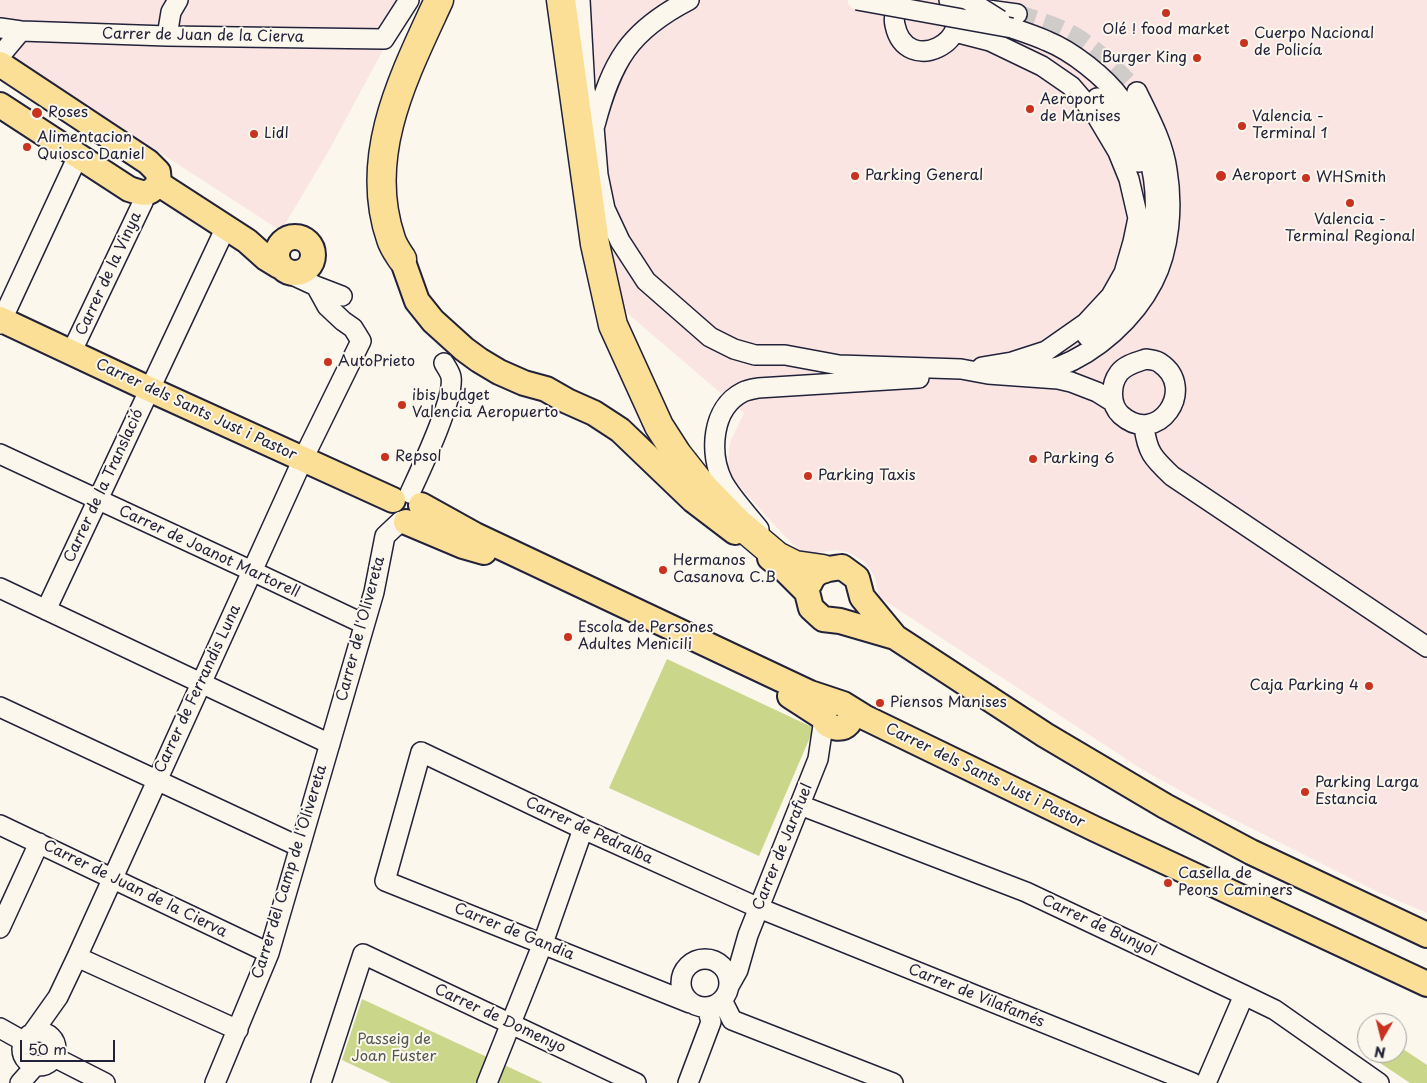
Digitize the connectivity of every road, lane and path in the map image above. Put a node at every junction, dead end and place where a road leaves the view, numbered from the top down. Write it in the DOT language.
graph roads {
  1 [pos="178,0"];
  2 [pos="409,0"];
  3 [pos="439,0"];
  4 [pos="561,0"];
  5 [pos="580,0"];
  6 [pos="689,0"];
  7 [pos="857,0"];
  8 [pos="902,0"];
  9 [pos="957,1"];
  10 [pos="1014,21"];
  11 [pos="955,27"];
  12 [pos="0,28"];
  13 [pos="22,31"];
  14 [pos="167,36"];
  15 [pos="0,56"];
  16 [pos="0,64"];
  17 [pos="1137,92"];
  18 [pos="0,105"];
  19 [pos="594,127"];
  20 [pos="78,156"];
  21 [pos="152,189"];
  22 [pos="226,227"];
  23 [pos="247,240"];
  24 [pos="282,242"];
  25 [pos="402,259"];
  26 [pos="284,269"];
  27 [pos="316,286"];
  28 [pos="342,296"];
  29 [pos="1,321"];
  30 [pos="71,353"];
  31 [pos="444,363"];
  32 [pos="938,368"];
  33 [pos="1011,369"];
  34 [pos="149,389"];
  35 [pos="1113,402"];
  36 [pos="1151,424"];
  37 [pos="0,454"];
  38 [pos="304,459"];
  39 [pos="97,500"];
  40 [pos="406,508"];
  41 [pos="777,556"];
  42 [pos="823,569"];
  43 [pos="252,571"];
  44 [pos="0,588"];
  45 [pos="807,592"];
  46 [pos="862,597"];
  47 [pos="46,610"];
  48 [pos="840,621"];
  49 [pos="364,624"];
  50 [pos="895,637"];
  51 [pos="1427,647"];
  52 [pos="201,684"];
  53 [pos="0,707"];
  54 [pos="836,717"];
  55 [pos="330,744"];
  56 [pos="157,779"];
  57 [pos="800,805"];
  58 [pos="0,825"];
  59 [pos="583,829"];
  60 [pos="39,843"];
  61 [pos="300,847"];
  62 [pos="112,879"];
  63 [pos="385,881"];
  64 [pos="759,908"];
  65 [pos="0,928"];
  66 [pos="748,935"];
  67 [pos="1427,935"];
  68 [pos="543,944"];
  69 [pos="269,953"];
  70 [pos="77,957"];
  71 [pos="718,962"];
  72 [pos="680,980"];
  73 [pos="642,983"];
  74 [pos="1422,983"];
  75 [pos="1244,995"];
  76 [pos="712,999"];
  77 [pos="510,1024"];
  78 [pos="0,1028"];
  79 [pos="238,1030"];
  80 [pos="28,1038"];
  81 [pos="54,1057"];
  82 [pos="36,1066"];
  83 [pos="20,1083"];
  84 [pos="104,1083"];
  85 [pos="215,1083"];
  86 [pos="321,1083"];
  87 [pos="486,1083"];
  88 [pos="636,1083"];
  89 [pos="688,1083"];
  90 [pos="893,1083"];
  91 [pos="1193,1083"];
  92 [pos="1206,1083"];
  93 [pos="1379,1083"];
  1 -- 14 [label="street"];
  2 -- 14 [label="street, Carrer de Juan de la Cierva"];
  3 -- 25 [label="highway"];
  4 -- 41 [label="highway"];
  5 -- 19 [label="street"];
  6 -- 19 [label="street"];
  7 -- 10 [label="street, bridge"];
  8 -- 11 [label="street"];
  9 -- 10 [label="street, bridge"];
  9 -- 11 [label="street"];
  10 -- 33 [label="street"];
  11 -- 33 [label="street"];
  12 -- 13 [label="street, Carrer de Juan de la Cierva"];
  13 -- 14 [label="street, Carrer de Juan de la Cierva"];
  13 -- 15 [label="street"];
  16 -- 21 [label="main road"];
  17 -- 33 [label="street"];
  18 -- 20 [label="main road"];
  19 -- 32 [label="street"];
  20 -- 21 [label="main road"];
  20 -- 29 [label="street"];
  21 -- 22 [label="main road"];
  21 -- 30 [label="street, Carrer de la Vinya"];
  22 -- 23 [label="main road"];
  22 -- 34 [label="street, Carrer de la Translació"];
  23 -- 24 [label="main road"];
  23 -- 26 [label="main road"];
  24 -- 26 [label="main road"];
  24 -- 26 [label="main road"];
  25 -- 45 [label="main road"];
  26 -- 27 [label="street"];
  27 -- 28 [label="street"];
  27 -- 38 [label="street, Carrer de Ferrandis Luna"];
  29 -- 30 [label="main road, Carrer dels Sants Just i Pastor"];
  30 -- 34 [label="main road, Carrer dels Sants Just i Pastor"];
  31 -- 40 [label="street, Carrer de l'Olivereta"];
  32 -- 33 [label="street"];
  32 -- 41 [label="street"];
  33 -- 35 [label="street"];
  34 -- 38 [label="main road, Carrer dels Sants Just i Pastor"];
  34 -- 39 [label="street, Carrer de la Translació"];
  35 -- 36 [label="street"];
  35 -- 36 [label="street"];
  36 -- 51 [label="street"];
  37 -- 39 [label="street, Carrer de Joanot Martorell"];
  38 -- 40 [label="main road, Carrer dels Sants Just i Pastor"];
  38 -- 43 [label="street, Carrer de Ferrandis Luna"];
  39 -- 43 [label="street, Carrer de Joanot Martorell"];
  39 -- 47 [label="street, Carrer de la Translació"];
  40 -- 49 [label="street, Carrer de l'Olivereta"];
  40 -- 54 [label="main road, Carrer dels Sants Just i Pastor"];
  41 -- 42 [label="highway"];
  42 -- 45 [label="main road"];
  42 -- 46 [label="main road"];
  43 -- 49 [label="street, Carrer de Joanot Martorell"];
  43 -- 52 [label="street, Carrer de Ferrandis Luna"];
  44 -- 47 [label="street"];
  45 -- 48 [label="main road"];
  46 -- 48 [label="main road"];
  46 -- 50 [label="main road"];
  47 -- 52 [label="street"];
  48 -- 50 [label="main road"];
  49 -- 55 [label="street, Carrer de l'Olivereta"];
  50 -- 67 [label="main road"];
  52 -- 55 [label="street"];
  52 -- 56 [label="street, Carrer de Ferrandis Luna"];
  53 -- 56 [label="street"];
  54 -- 57 [label="street, Carrer de Jarafuel"];
  54 -- 74 [label="main road, Carrer dels Sants Just i Pastor"];
  55 -- 61 [label="street, Carrer del Camp de l'Olivereta"];
  56 -- 61 [label="street"];
  56 -- 62 [label="street, Carrer de Ferrandis Luna"];
  57 -- 64 [label="street, Carrer de Jarafuel"];
  57 -- 75 [label="street, Carrer de Bunyol"];
  58 -- 60 [label="street, Carrer de Juan de la Cierva"];
  59 -- 63 [label="street, Carrer de Pedralba"];
  59 -- 64 [label="street, Carrer de Pedralba"];
  59 -- 68 [label="street"];
  60 -- 62 [label="street, Carrer de Juan de la Cierva"];
  60 -- 65 [label="street"];
  61 -- 69 [label="street, Carrer del Camp de l'Olivereta"];
  62 -- 69 [label="street, Carrer de Juan de la Cierva"];
  62 -- 70 [label="street, Carrer de Ferrandis Luna"];
  63 -- 68 [label="street, Carrer de Gandia"];
  64 -- 66 [label="street, Carrer de Jarafuel"];
  64 -- 91 [label="street, Carrer de Vilafamés"];
  66 -- 71 [label="street, Carrer de Jarafuel"];
  66 -- 76 [label="street, Carrer de Jarafuel"];
  68 -- 73 [label="street, Carrer de Gandia"];
  68 -- 77 [label="street"];
  69 -- 79 [label="street, Carrer del Camp de l'Olivereta"];
  70 -- 79 [label="street"];
  70 -- 80 [label="street, Carrer de Ferrandis Luna"];
  71 -- 72 [label="street"];
  71 -- 76 [label="street"];
  72 -- 73 [label="street, Carrer de Gandia"];
  72 -- 76 [label="street"];
  73 -- 76 [label="street, Carrer de Gandia"];
  75 -- 92 [label="street"];
  75 -- 93 [label="street, Carrer de Bunyol"];
  76 -- 89 [label="street, Carrer de Jarafuel"];
  76 -- 90 [label="street"];
  77 -- 86 [label="street, Carrer de Domenyo"];
  77 -- 87 [label="street"];
  77 -- 88 [label="street, Carrer de Domenyo"];
  78 -- 80 [label="street"];
  79 -- 85 [label="street, Carrer del Camp de l'Olivereta"];
  80 -- 81 [label="street"];
  80 -- 82 [label="street"];
  81 -- 82 [label="street"];
  81 -- 84 [label="street"];
  82 -- 83 [label="street"];
}
